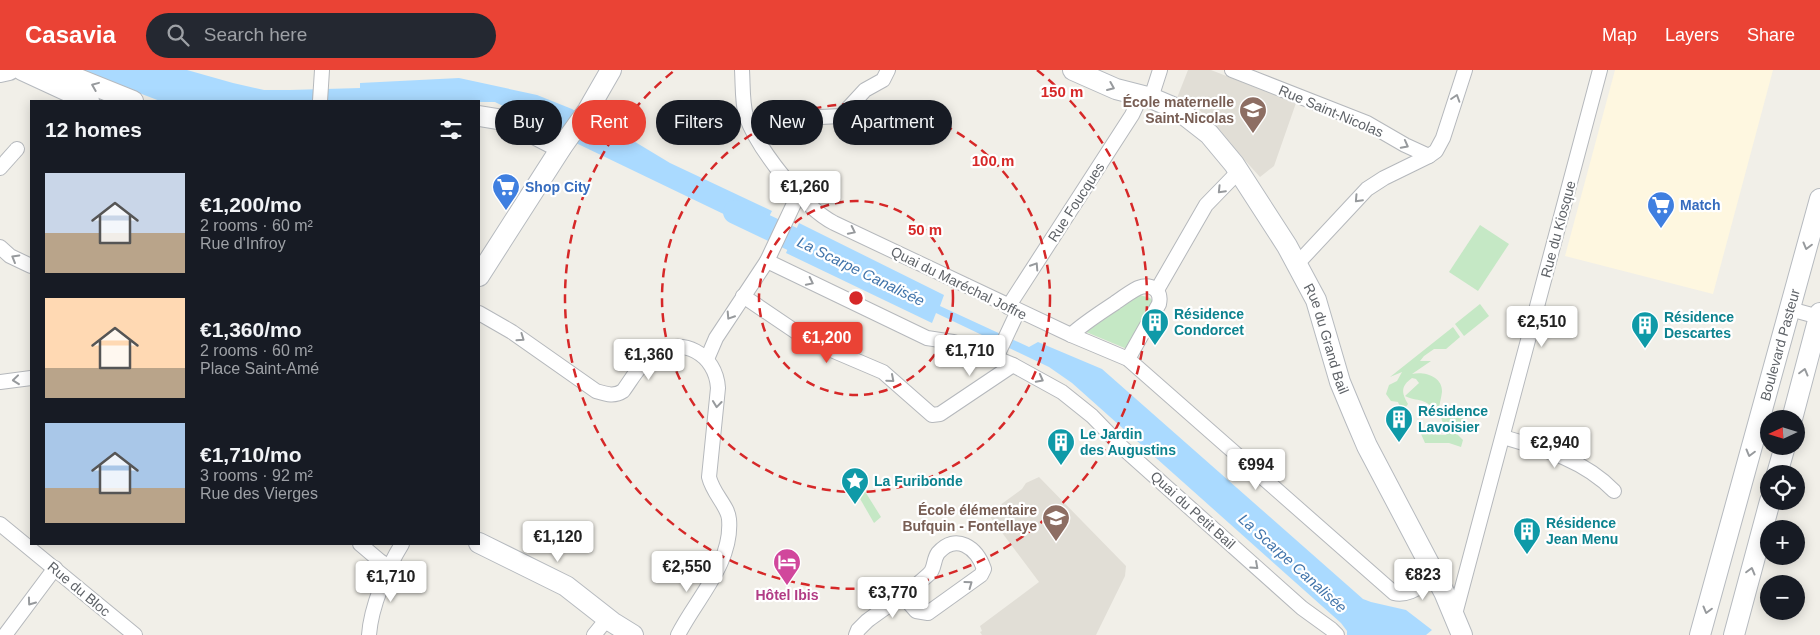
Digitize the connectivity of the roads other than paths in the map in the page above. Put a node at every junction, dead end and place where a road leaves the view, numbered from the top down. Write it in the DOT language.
graph roads {
  1 [pos="9,70"];
  2 [pos="22,70"];
  3 [pos="56,70"];
  4 [pos="322,70"];
  5 [pos="611,70"];
  6 [pos="742,70"];
  7 [pos="888,70"];
  8 [pos="1073,70"];
  9 [pos="1160,70"];
  10 [pos="1232,70"];
  11 [pos="1465,70"];
  12 [pos="1600,70"];
  13 [pos="0,72"];
  14 [pos="1146,97"];
  15 [pos="88,100"];
  16 [pos="131,100"];
  17 [pos="320,100"];
  18 [pos="480,116"];
  19 [pos="823,117"];
  20 [pos="564,144"];
  21 [pos="17,149"];
  22 [pos="1429,156"];
  23 [pos="0,168"];
  24 [pos="1239,171"];
  25 [pos="799,193"];
  26 [pos="1820,199"];
  27 [pos="0,247"];
  28 [pos="771,252"];
  29 [pos="1298,264"];
  30 [pos="30,266"];
  31 [pos="480,272"];
  32 [pos="1157,290"];
  33 [pos="743,296"];
  34 [pos="1013,309"];
  35 [pos="1790,309"];
  36 [pos="480,314"];
  37 [pos="1819,319"];
  38 [pos="1071,336"];
  39 [pos="998,353"];
  40 [pos="706,359"];
  41 [pos="1128,359"];
  42 [pos="1013,365"];
  43 [pos="30,378"];
  44 [pos="0,382"];
  45 [pos="1794,410"];
  46 [pos="1503,437"];
  47 [pos="1614,491"];
  48 [pos="1768,510"];
  49 [pos="0,524"];
  50 [pos="480,543"];
  51 [pos="361,545"];
  52 [pos="401,545"];
  53 [pos="389,567"];
  54 [pos="55,568"];
  55 [pos="1436,576"];
  56 [pos="902,595"];
  57 [pos="607,618"];
  58 [pos="1458,627"];
  59 [pos="5,635"];
  60 [pos="135,635"];
  61 [pos="369,635"];
  62 [pos="594,635"];
  63 [pos="632,635"];
  64 [pos="678,635"];
  65 [pos="856,635"];
  66 [pos="1337,635"];
  67 [pos="1700,635"];
  68 [pos="1734,635"];
  1 -- 13 [label="street"];
  2 -- 15 [label="street"];
  16 -- 3 [label="street, one-way"];
  4 -- 17 [label="street"];
  5 -- 20 [label="street"];
  6 -- 25 [label="street, Quai du Maréchal Joffre"];
  7 -- 19 [label="street"];
  8 -- 14 [label="street, Rue du Grand Bail, one-way"];
  9 -- 14 [label="street, Rue Foucques"];
  10 -- 22 [label="street, Rue Saint-Nicolas, one-way"];
  22 -- 11 [label="street, one-way"];
  12 -- 46 [label="street, Rue du Kiosque"];
  14 -- 24 [label="street, Rue du Grand Bail"];
  34 -- 14 [label="street, Rue Foucques, one-way"];
  18 -- 20 [label="street"];
  20 -- 31 [label="street"];
  21 -- 23 [label="street"];
  22 -- 29 [label="street, one-way"];
  24 -- 29 [label="street, Rue du Grand Bail"];
  24 -- 32 [label="street, one-way"];
  25 -- 28 [label="street"];
  25 -- 34 [label="street, Quai du Maréchal Joffre, one-way"];
  26 -- 35 [label="street, Boulevard Pasteur, one-way"];
  30 -- 27 [label="street, one-way"];
  28 -- 33 [label="street"];
  28 -- 39 [label="street, Quai du Petit Bail, one-way"];
  29 -- 55 [label="street, Rue du Grand Bail"];
  32 -- 38 [label="street"];
  32 -- 41 [label="street"];
  33 -- 40 [label="street, one-way"];
  33 -- 42 [label="street, one-way"];
  34 -- 38 [label="street, Quai du Maréchal Joffre"];
  34 -- 39 [label="street, Rue Foucques"];
  35 -- 37 [label="street"];
  35 -- 67 [label="street, Boulevard Pasteur, one-way"];
  36 -- 40 [label="street, one-way"];
  45 -- 37 [label="street, one-way"];
  38 -- 41 [label="street, Quai du Maréchal Joffre"];
  39 -- 42 [label="street, Quai du Petit Bail"];
  40 -- 64 [label="street, one-way"];
  41 -- 55 [label="street, Quai du Maréchal Joffre"];
  42 -- 66 [label="street, Quai du Petit Bail, one-way"];
  43 -- 44 [label="street, one-way"];
  46 -- 47 [label="street"];
  46 -- 58 [label="street, Rue du Kiosque"];
  68 -- 48 [label="street, one-way"];
  49 -- 54 [label="street, Rue du Bloc"];
  50 -- 57 [label="street"];
  51 -- 53 [label="street"];
  52 -- 53 [label="street"];
  53 -- 61 [label="street"];
  54 -- 59 [label="street, one-way"];
  54 -- 60 [label="street, Rue du Bloc"];
  55 -- 58 [label="street, Rue du Grand Bail"];
  56 -- 56 [label="street, one-way"];
  56 -- 65 [label="street"];
  57 -- 62 [label="street"];
  57 -- 63 [label="street"];
}
